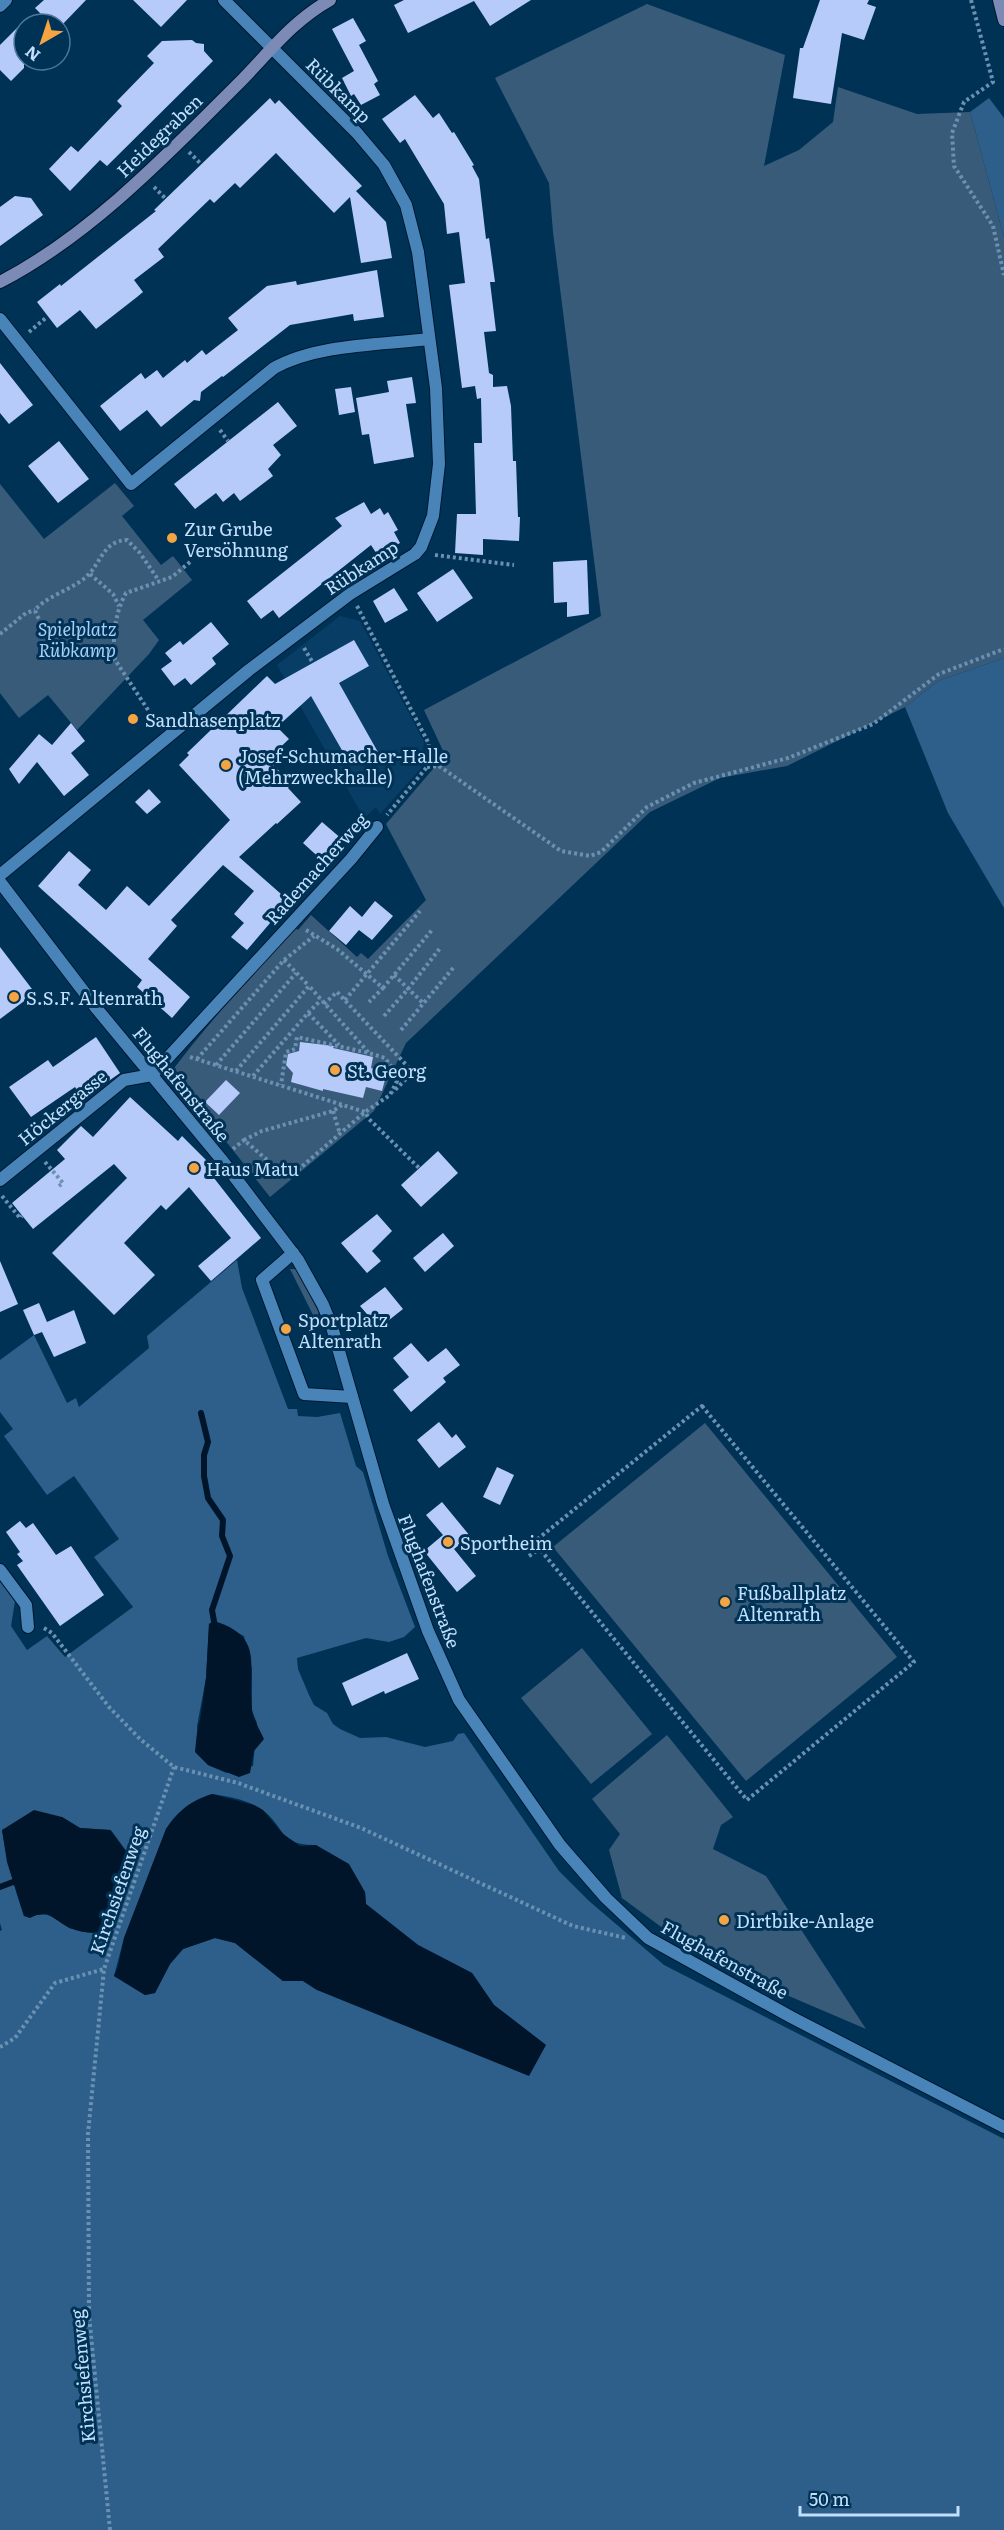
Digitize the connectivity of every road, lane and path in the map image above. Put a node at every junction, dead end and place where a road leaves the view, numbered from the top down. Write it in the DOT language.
graph roads {
  1 [pos="6,0"];
  2 [pos="224,0"];
  3 [pos="330,0"];
  4 [pos="972,0"];
  5 [pos="999,0"];
  6 [pos="0,6"];
  7 [pos="1004,20"];
  8 [pos="272,50"];
  9 [pos="1004,275"];
  10 [pos="0,282"];
  11 [pos="0,319"];
  12 [pos="429,339"];
  13 [pos="421,547"];
  14 [pos="190,561"];
  15 [pos="514,565"];
  16 [pos="90,574"];
  17 [pos="159,581"];
  18 [pos="352,599"];
  19 [pos="119,607"];
  20 [pos="35,610"];
  21 [pos="0,634"];
  22 [pos="1004,649"];
  23 [pos="116,660"];
  24 [pos="166,738"];
  25 [pos="427,767"];
  26 [pos="377,827"];
  27 [pos="0,875"];
  28 [pos="0,882"];
  29 [pos="420,911"];
  30 [pos="294,920"];
  31 [pos="432,930"];
  32 [pos="314,936"];
  33 [pos="441,947"];
  34 [pos="284,960"];
  35 [pos="454,967"];
  36 [pos="296,973"];
  37 [pos="367,974"];
  38 [pos="394,975"];
  39 [pos="309,986"];
  40 [pos="383,988"];
  41 [pos="408,989"];
  42 [pos="345,1000"];
  43 [pos="322,1002"];
  44 [pos="369,1002"];
  45 [pos="424,1004"];
  46 [pos="308,1013"];
  47 [pos="384,1016"];
  48 [pos="400,1030"];
  49 [pos="339,1045"];
  50 [pos="172,1052"];
  51 [pos="369,1053"];
  52 [pos="197,1059"];
  53 [pos="216,1065"];
  54 [pos="236,1071"];
  55 [pos="152,1075"];
  56 [pos="253,1076"];
  57 [pos="281,1085"];
  58 [pos="390,1095"];
  59 [pos="342,1105"];
  60 [pos="333,1111"];
  61 [pos="365,1112"];
  62 [pos="340,1134"];
  63 [pos="244,1140"];
  64 [pos="234,1149"];
  65 [pos="36,1150"];
  66 [pos="419,1168"];
  67 [pos="0,1180"];
  68 [pos="59,1186"];
  69 [pos="5,1200"];
  70 [pos="22,1216"];
  71 [pos="293,1253"];
  72 [pos="352,1397"];
  73 [pos="539,1549"];
  74 [pos="529,1556"];
  75 [pos="0,1570"];
  76 [pos="28,1627"];
  77 [pos="174,1767"];
  78 [pos="648,1938"];
  79 [pos="104,1969"];
  80 [pos="0,2047"];
  81 [pos="1004,2127"];
  82 [pos="110,2530"];
  1 -- 6 [label="street"];
  2 -- 8 [label="street, Rübkamp"];
  3 -- 8 [label="main road, Heidegraben"];
  4 -- 9 [label="path"];
  5 -- 7 [label="main road"];
  8 -- 10 [label="main road, Heidegraben"];
  8 -- 12 [label="street, Rübkamp"];
  11 -- 12 [label="street"];
  12 -- 13 [label="street, Rübkamp"];
  13 -- 15 [label="path"];
  13 -- 24 [label="street, Rübkamp"];
  14 -- 17 [label="path"];
  16 -- 17 [label="path"];
  16 -- 19 [label="path"];
  16 -- 20 [label="path"];
  17 -- 19 [label="path"];
  18 -- 25 [label="path"];
  19 -- 23 [label="path"];
  20 -- 21 [label="path"];
  20 -- 23 [label="path"];
  22 -- 25 [label="path"];
  23 -- 24 [label="path"];
  24 -- 27 [label="street, Rübkamp"];
  25 -- 26 [label="path, Rademacherweg"];
  26 -- 30 [label="street, Rademacherweg"];
  28 -- 55 [label="street, Flughafenstraße"];
  29 -- 37 [label="path"];
  30 -- 32 [label="path"];
  30 -- 50 [label="street, Rademacherweg"];
  31 -- 38 [label="path"];
  32 -- 34 [label="path"];
  32 -- 37 [label="path"];
  33 -- 41 [label="path"];
  34 -- 36 [label="path"];
  34 -- 52 [label="path"];
  35 -- 45 [label="path"];
  36 -- 39 [label="path"];
  36 -- 53 [label="path"];
  37 -- 40 [label="path"];
  37 -- 42 [label="path"];
  38 -- 40 [label="path"];
  38 -- 41 [label="path"];
  39 -- 43 [label="path"];
  39 -- 54 [label="path"];
  40 -- 44 [label="path"];
  41 -- 45 [label="path"];
  41 -- 47 [label="path"];
  42 -- 43 [label="path"];
  42 -- 58 [label="path"];
  43 -- 46 [label="path"];
  43 -- 51 [label="path"];
  45 -- 48 [label="path"];
  46 -- 49 [label="path"];
  46 -- 56 [label="path"];
  49 -- 51 [label="path"];
  49 -- 57 [label="path"];
  50 -- 52 [label="path"];
  50 -- 55 [label="street, Rademacherweg"];
  51 -- 58 [label="path"];
  52 -- 53 [label="path"];
  53 -- 54 [label="path"];
  54 -- 56 [label="path"];
  55 -- 65 [label="street, Höckergasse"];
  55 -- 71 [label="street, Flughafenstraße"];
  56 -- 57 [label="path"];
  57 -- 59 [label="path"];
  58 -- 61 [label="path"];
  59 -- 60 [label="path"];
  59 -- 61 [label="path"];
  60 -- 62 [label="path"];
  60 -- 63 [label="path"];
  61 -- 62 [label="path"];
  61 -- 66 [label="path"];
  62 -- 63 [label="path"];
  63 -- 64 [label="path"];
  65 -- 67 [label="street, Höckergasse"];
  65 -- 68 [label="path"];
  69 -- 70 [label="path"];
  71 -- 72 [label="street, Flughafenstraße"];
  71 -- 72 [label="street"];
  72 -- 78 [label="street, Flughafenstraße"];
  73 -- 73 [label="path"];
  73 -- 74 [label="path"];
  75 -- 76 [label="street"];
  76 -- 77 [label="path"];
  77 -- 78 [label="path"];
  77 -- 79 [label="path, Kirchsiefenweg"];
  78 -- 81 [label="street, Flughafenstraße"];
  79 -- 80 [label="path"];
  79 -- 82 [label="path, Kirchsiefenweg"];
}
